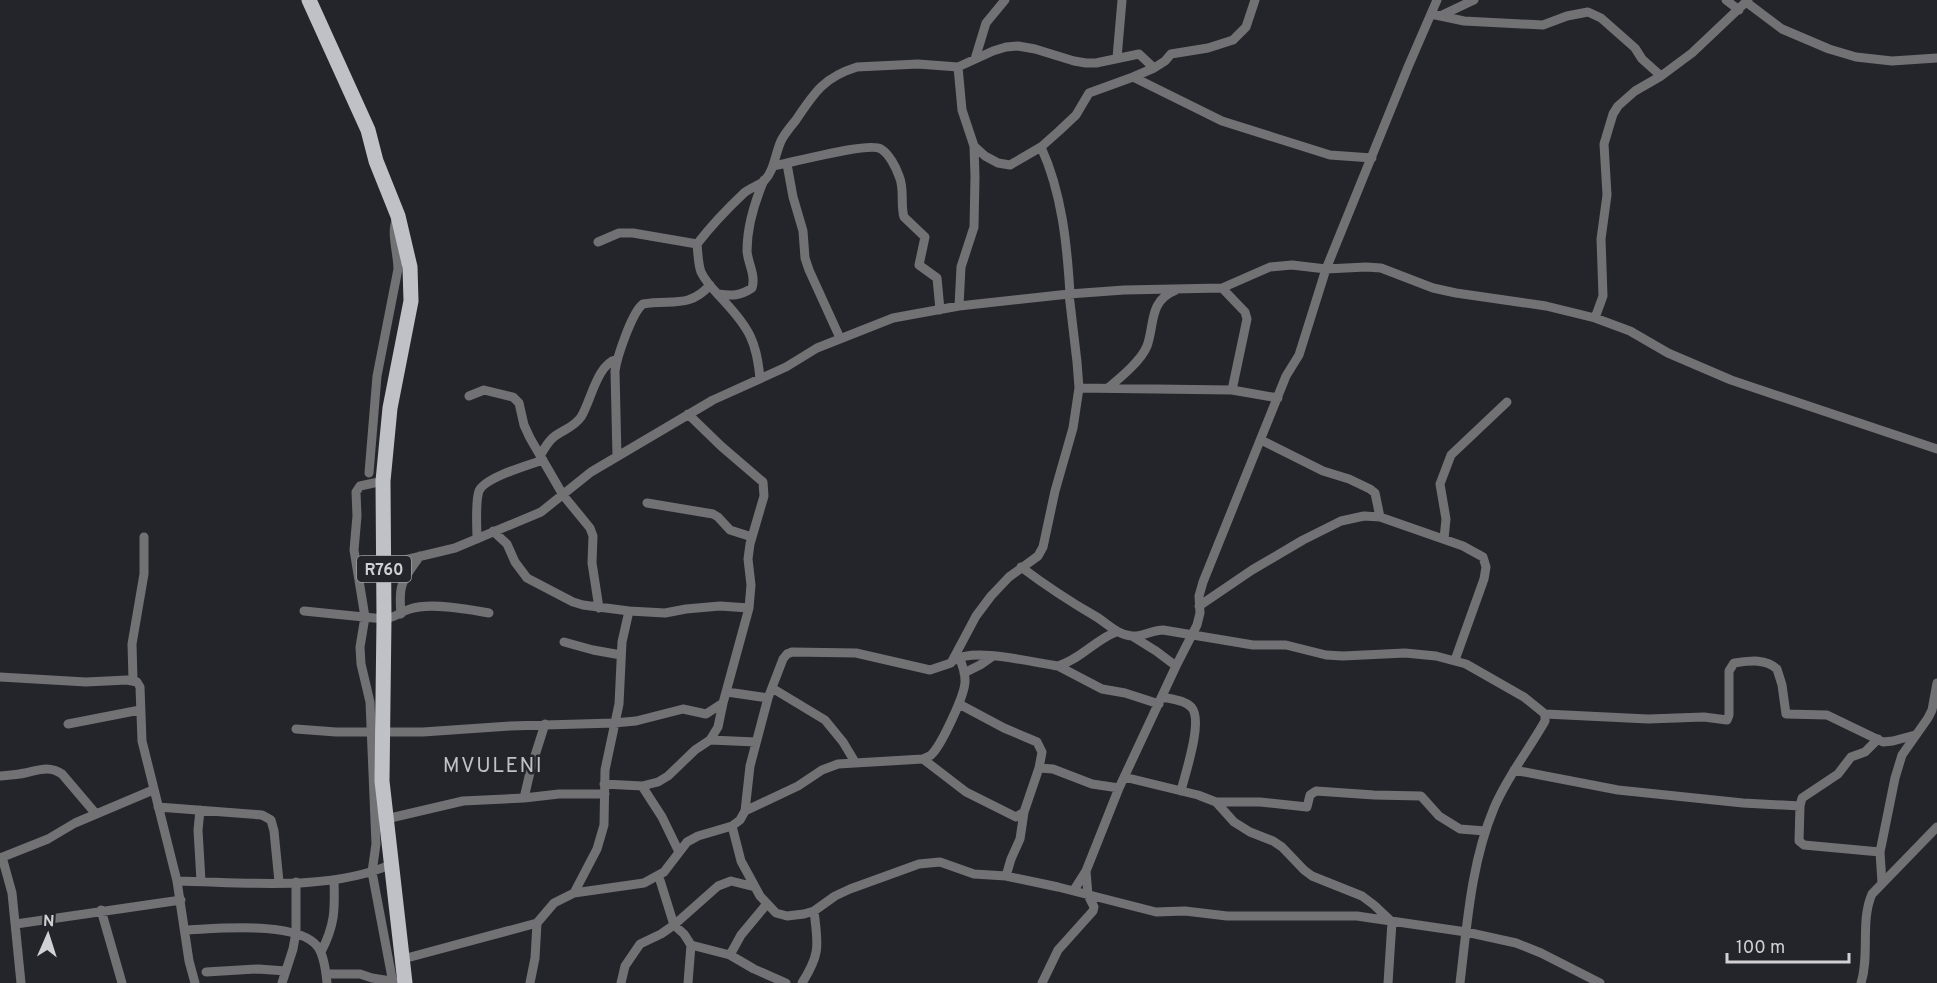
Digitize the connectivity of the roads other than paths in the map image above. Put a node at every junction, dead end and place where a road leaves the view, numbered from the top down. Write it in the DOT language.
graph roads {
  1 [pos="309,0"];
  2 [pos="1005,0"];
  3 [pos="1122,0"];
  4 [pos="1255,0"];
  5 [pos="1437,0"];
  6 [pos="1474,0"];
  7 [pos="1726,0"];
  8 [pos="1744,4"];
  9 [pos="1436,15"];
  10 [pos="1117,58"];
  11 [pos="1937,58"];
  12 [pos="975,59"];
  13 [pos="958,66"];
  14 [pos="1154,68"];
  15 [pos="1661,76"];
  16 [pos="1133,77"];
  17 [pos="974,146"];
  18 [pos="1041,147"];
  19 [pos="1372,158"];
  20 [pos="787,164"];
  21 [pos="773,166"];
  22 [pos="764,180"];
  23 [pos="598,242"];
  24 [pos="697,244"];
  25 [pos="1326,269"];
  26 [pos="710,285"];
  27 [pos="1222,288"];
  28 [pos="1180,289"];
  29 [pos="718,294"];
  30 [pos="1070,294"];
  31 [pos="959,306"];
  32 [pos="940,310"];
  33 [pos="1595,318"];
  34 [pos="840,338"];
  35 [pos="617,358"];
  36 [pos="760,379"];
  37 [pos="1079,388"];
  38 [pos="1108,388"];
  39 [pos="1232,390"];
  40 [pos="469,396"];
  41 [pos="1278,398"];
  42 [pos="1507,402"];
  43 [pos="688,414"];
  44 [pos="1261,440"];
  45 [pos="1937,449"];
  46 [pos="542,457"];
  47 [pos="617,457"];
  48 [pos="375,479"];
  49 [pos="563,495"];
  50 [pos="646,503"];
  51 [pos="1380,517"];
  52 [pos="493,531"];
  53 [pos="144,537"];
  54 [pos="752,537"];
  55 [pos="477,539"];
  56 [pos="1444,539"];
  57 [pos="420,556"];
  58 [pos="384,565"];
  59 [pos="1021,567"];
  60 [pos="1199,606"];
  61 [pos="599,608"];
  62 [pos="749,608"];
  63 [pos="304,611"];
  64 [pos="629,611"];
  65 [pos="489,613"];
  66 [pos="401,614"];
  67 [pos="364,617"];
  68 [pos="384,619"];
  69 [pos="1116,632"];
  70 [pos="1191,634"];
  71 [pos="1132,636"];
  72 [pos="564,642"];
  73 [pos="621,656"];
  74 [pos="993,656"];
  75 [pos="959,657"];
  76 [pos="1455,660"];
  77 [pos="951,663"];
  78 [pos="1058,666"];
  79 [pos="1176,666"];
  80 [pos="964,673"];
  81 [pos="0,677"];
  82 [pos="133,680"];
  83 [pos="1937,683"];
  84 [pos="772,688"];
  85 [pos="727,692"];
  86 [pos="768,698"];
  87 [pos="1160,700"];
  88 [pos="723,703"];
  89 [pos="959,704"];
  90 [pos="140,710"];
  91 [pos="1545,714"];
  92 [pos="614,723"];
  93 [pos="68,724"];
  94 [pos="545,724"];
  95 [pos="718,727"];
  96 [pos="296,729"];
  97 [pos="377,732"];
  98 [pos="1915,735"];
  99 [pos="1878,739"];
  100 [pos="710,740"];
  101 [pos="730,740"];
  102 [pos="756,742"];
  103 [pos="923,759"];
  104 [pos="855,762"];
  105 [pos="1039,768"];
  106 [pos="1514,770"];
  107 [pos="0,776"];
  108 [pos="1124,777"];
  109 [pos="378,779"];
  110 [pos="604,784"];
  111 [pos="642,786"];
  112 [pos="1119,788"];
  113 [pos="153,790"];
  114 [pos="1181,791"];
  115 [pos="604,794"];
  116 [pos="524,798"];
  117 [pos="1216,802"];
  118 [pos="1800,806"];
  119 [pos="158,807"];
  120 [pos="200,810"];
  121 [pos="745,811"];
  122 [pos="96,814"];
  123 [pos="1021,817"];
  124 [pos="386,819"];
  125 [pos="732,826"];
  126 [pos="1937,827"];
  127 [pos="1485,831"];
  128 [pos="679,852"];
  129 [pos="1880,852"];
  130 [pos="1,858"];
  131 [pos="392,864"];
  132 [pos="1086,870"];
  133 [pos="372,872"];
  134 [pos="1006,876"];
  135 [pos="658,877"];
  136 [pos="334,880"];
  137 [pos="177,881"];
  138 [pos="201,881"];
  139 [pos="279,882"];
  140 [pos="296,882"];
  141 [pos="1882,883"];
  142 [pos="755,886"];
  143 [pos="1074,890"];
  144 [pos="574,893"];
  145 [pos="1088,895"];
  146 [pos="181,900"];
  147 [pos="766,905"];
  148 [pos="101,910"];
  149 [pos="814,911"];
  150 [pos="1392,922"];
  151 [pos="537,923"];
  152 [pos="16,924"];
  153 [pos="674,925"];
  154 [pos="185,930"];
  155 [pos="296,932"];
  156 [pos="1466,932"];
  157 [pos="691,945"];
  158 [pos="321,952"];
  159 [pos="730,955"];
  160 [pos="403,958"];
  161 [pos="286,971"];
  162 [pos="206,972"];
  163 [pos="326,978"];
  164 [pos="767,980"];
  165 [pos="21,983"];
  166 [pos="122,983"];
  167 [pos="195,983"];
  168 [pos="282,983"];
  169 [pos="398,983"];
  170 [pos="530,983"];
  171 [pos="621,983"];
  172 [pos="688,983"];
  173 [pos="786,983"];
  174 [pos="802,983"];
  175 [pos="1042,983"];
  176 [pos="1388,983"];
  177 [pos="1460,983"];
  178 [pos="1600,983"];
  179 [pos="1861,983"];
  1 -- 48 [label="main road, R760"];
  2 -- 12 [label="street"];
  3 -- 10 [label="street"];
  4 -- 14 [label="street"];
  5 -- 9 [label="street"];
  6 -- 9 [label="street"];
  7 -- 8 [label="street"];
  8 -- 11 [label="street"];
  8 -- 15 [label="street"];
  9 -- 15 [label="street"];
  9 -- 19 [label="street"];
  10 -- 12 [label="street"];
  10 -- 14 [label="street"];
  12 -- 13 [label="street"];
  13 -- 17 [label="street"];
  13 -- 21 [label="street"];
  14 -- 16 [label="street"];
  15 -- 33 [label="street"];
  16 -- 18 [label="street"];
  16 -- 19 [label="street"];
  17 -- 18 [label="street"];
  17 -- 31 [label="street"];
  18 -- 30 [label="street"];
  19 -- 25 [label="street"];
  20 -- 21 [label="street"];
  20 -- 32 [label="street"];
  20 -- 34 [label="street"];
  21 -- 22 [label="street"];
  22 -- 24 [label="street"];
  22 -- 29 [label="street"];
  23 -- 24 [label="street"];
  24 -- 26 [label="street"];
  25 -- 27 [label="street"];
  25 -- 33 [label="street"];
  25 -- 41 [label="street"];
  26 -- 29 [label="street"];
  26 -- 35 [label="street"];
  27 -- 28 [label="street"];
  27 -- 39 [label="street"];
  28 -- 30 [label="street"];
  28 -- 38 [label="street"];
  29 -- 36 [label="street"];
  30 -- 31 [label="street"];
  30 -- 37 [label="street"];
  31 -- 32 [label="street"];
  32 -- 34 [label="street"];
  33 -- 45 [label="street"];
  34 -- 36 [label="street"];
  35 -- 46 [label="street"];
  35 -- 47 [label="street"];
  36 -- 43 [label="street"];
  37 -- 38 [label="street"];
  37 -- 59 [label="street"];
  38 -- 39 [label="street"];
  39 -- 41 [label="street"];
  40 -- 46 [label="street"];
  41 -- 44 [label="street"];
  42 -- 56 [label="street"];
  43 -- 47 [label="street"];
  43 -- 54 [label="street"];
  44 -- 51 [label="street"];
  44 -- 60 [label="street"];
  46 -- 49 [label="street"];
  46 -- 55 [label="street"];
  47 -- 49 [label="street"];
  48 -- 58 [label="main road, R760"];
  48 -- 67 [label="street"];
  49 -- 52 [label="street"];
  49 -- 61 [label="street"];
  50 -- 54 [label="street"];
  51 -- 56 [label="street"];
  51 -- 60 [label="street"];
  52 -- 55 [label="street"];
  52 -- 61 [label="street"];
  53 -- 82 [label="street"];
  54 -- 62 [label="street"];
  55 -- 57 [label="street"];
  56 -- 76 [label="street"];
  57 -- 58 [label="street"];
  57 -- 66 [label="street"];
  58 -- 68 [label="main road, R760"];
  59 -- 69 [label="street"];
  59 -- 77 [label="street"];
  60 -- 70 [label="street"];
  61 -- 64 [label="street"];
  62 -- 64 [label="street"];
  62 -- 85 [label="street"];
  63 -- 67 [label="street"];
  64 -- 73 [label="street"];
  65 -- 66 [label="street"];
  66 -- 68 [label="street"];
  67 -- 68 [label="street"];
  67 -- 97 [label="street"];
  68 -- 97 [label="main road, R760"];
  69 -- 71 [label="street"];
  69 -- 78 [label="street"];
  70 -- 71 [label="street"];
  70 -- 76 [label="street"];
  70 -- 79 [label="street"];
  71 -- 79 [label="street"];
  72 -- 73 [label="street"];
  73 -- 92 [label="street"];
  74 -- 75 [label="street"];
  74 -- 78 [label="street"];
  74 -- 80 [label="street"];
  75 -- 77 [label="street"];
  75 -- 80 [label="street"];
  76 -- 91 [label="street"];
  77 -- 84 [label="street"];
  78 -- 87 [label="street"];
  79 -- 87 [label="street"];
  80 -- 89 [label="street"];
  81 -- 82 [label="street"];
  82 -- 90 [label="street"];
  83 -- 98 [label="street"];
  84 -- 86 [label="street"];
  84 -- 104 [label="street"];
  85 -- 86 [label="street"];
  85 -- 88 [label="street"];
  86 -- 102 [label="street"];
  87 -- 108 [label="street"];
  87 -- 114 [label="street"];
  88 -- 92 [label="street"];
  88 -- 95 [label="street"];
  89 -- 103 [label="street"];
  89 -- 105 [label="street"];
  90 -- 93 [label="street"];
  90 -- 113 [label="street"];
  91 -- 99 [label="street"];
  91 -- 106 [label="street"];
  92 -- 94 [label="street"];
  92 -- 110 [label="street"];
  94 -- 97 [label="street"];
  94 -- 116 [label="street"];
  95 -- 100 [label="street"];
  95 -- 101 [label="street"];
  96 -- 97 [label="street"];
  97 -- 109 [label="main road, R760"];
  98 -- 99 [label="street"];
  98 -- 129 [label="street"];
  99 -- 118 [label="street"];
  100 -- 101 [label="street"];
  100 -- 111 [label="street"];
  101 -- 102 [label="street"];
  102 -- 121 [label="street"];
  103 -- 104 [label="street"];
  103 -- 123 [label="street"];
  104 -- 121 [label="street"];
  105 -- 112 [label="street"];
  105 -- 123 [label="street"];
  106 -- 118 [label="street"];
  106 -- 127 [label="street"];
  107 -- 122 [label="street"];
  108 -- 112 [label="street"];
  108 -- 114 [label="street"];
  109 -- 124 [label="main road, R760"];
  109 -- 133 [label="street"];
  110 -- 111 [label="street"];
  110 -- 115 [label="street"];
  111 -- 128 [label="street"];
  112 -- 132 [label="street"];
  113 -- 119 [label="street"];
  113 -- 122 [label="street"];
  114 -- 117 [label="street"];
  115 -- 116 [label="street"];
  115 -- 144 [label="street"];
  116 -- 124 [label="street"];
  117 -- 127 [label="street"];
  117 -- 150 [label="street"];
  118 -- 129 [label="street"];
  119 -- 120 [label="street"];
  119 -- 137 [label="street"];
  120 -- 138 [label="street"];
  120 -- 139 [label="street"];
  121 -- 125 [label="street"];
  122 -- 130 [label="street"];
  123 -- 134 [label="street"];
  124 -- 131 [label="main road, R760"];
  125 -- 128 [label="street"];
  125 -- 142 [label="street"];
  126 -- 141 [label="street"];
  127 -- 156 [label="street"];
  128 -- 135 [label="street"];
  129 -- 141 [label="street"];
  130 -- 152 [label="street"];
  131 -- 133 [label="street"];
  131 -- 160 [label="main road, R760"];
  132 -- 143 [label="street"];
  132 -- 145 [label="street"];
  133 -- 136 [label="street"];
  133 -- 169 [label="street"];
  134 -- 143 [label="street"];
  134 -- 149 [label="street"];
  135 -- 144 [label="street"];
  135 -- 153 [label="street"];
  136 -- 140 [label="street"];
  136 -- 158 [label="street"];
  137 -- 138 [label="street"];
  137 -- 146 [label="street"];
  138 -- 139 [label="street"];
  139 -- 140 [label="street"];
  140 -- 155 [label="street"];
  141 -- 179 [label="street"];
  142 -- 147 [label="street"];
  142 -- 153 [label="street"];
  143 -- 145 [label="street"];
  144 -- 151 [label="street"];
  145 -- 150 [label="street"];
  145 -- 175 [label="street"];
  146 -- 148 [label="street"];
  146 -- 154 [label="street"];
  147 -- 149 [label="street"];
  147 -- 159 [label="street"];
  148 -- 152 [label="street"];
  148 -- 166 [label="street"];
  149 -- 174 [label="street"];
  150 -- 156 [label="street"];
  150 -- 176 [label="street"];
  151 -- 160 [label="street"];
  151 -- 170 [label="street"];
  152 -- 165 [label="street"];
  153 -- 157 [label="street"];
  153 -- 171 [label="street"];
  154 -- 155 [label="street"];
  154 -- 167 [label="street"];
  155 -- 158 [label="street"];
  155 -- 161 [label="street"];
  156 -- 177 [label="street"];
  156 -- 178 [label="street"];
  157 -- 159 [label="street"];
  157 -- 172 [label="street"];
  158 -- 163 [label="street"];
  159 -- 164 [label="street"];
  160 -- 169 [label="main road, R760"];
  161 -- 162 [label="street"];
  161 -- 168 [label="street"];
  163 -- 169 [label="street"];
  164 -- 173 [label="street"];
}
